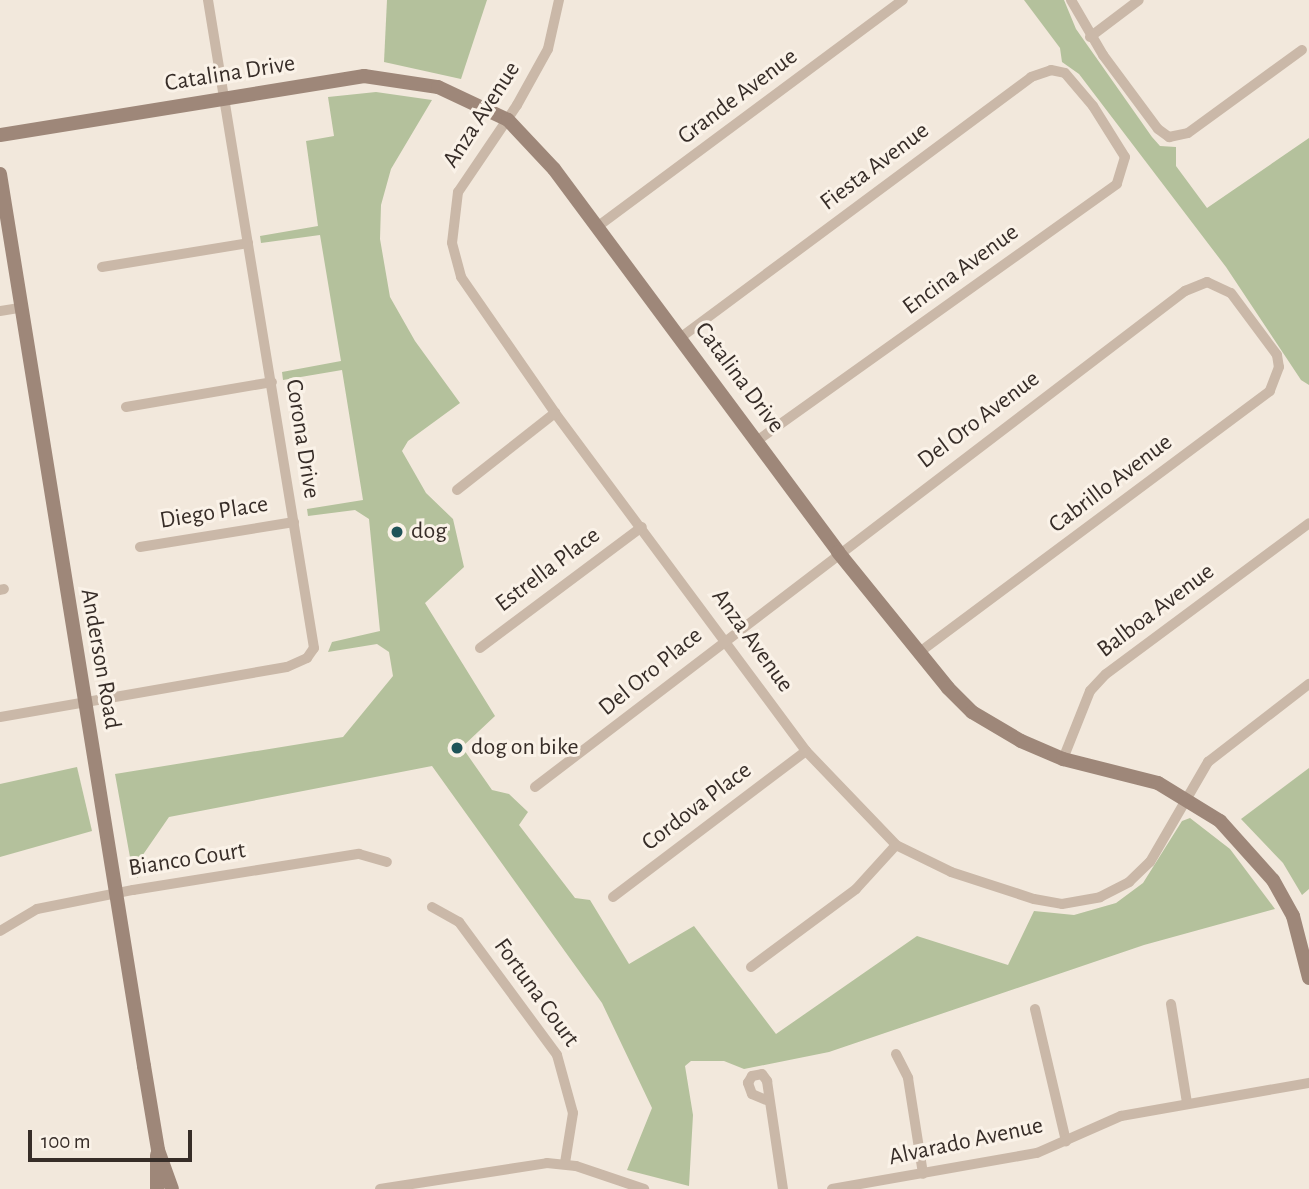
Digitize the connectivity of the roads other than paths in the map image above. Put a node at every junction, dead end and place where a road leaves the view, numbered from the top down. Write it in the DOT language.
graph roads {
  1 [pos="208,0"];
  2 [pos="559,0"];
  3 [pos="903,0"];
  4 [pos="1071,0"];
  5 [pos="1139,0"];
  6 [pos="1090,37"];
  7 [pos="1303,50"];
  8 [pos="225,97"];
  9 [pos="1093,106"];
  10 [pos="508,120"];
  11 [pos="0,135"];
  12 [pos="0,174"];
  13 [pos="597,227"];
  14 [pos="248,243"];
  15 [pos="102,267"];
  16 [pos="20,308"];
  17 [pos="0,311"];
  18 [pos="1255,327"];
  19 [pos="680,338"];
  20 [pos="272,382"];
  21 [pos="126,407"];
  22 [pos="555,413"];
  23 [pos="757,441"];
  24 [pos="457,490"];
  25 [pos="294,522"];
  26 [pos="1309,523"];
  27 [pos="642,527"];
  28 [pos="140,547"];
  29 [pos="838,552"];
  30 [pos="725,640"];
  31 [pos="480,648"];
  32 [pos="918,653"];
  33 [pos="1309,684"];
  34 [pos="83,699"];
  35 [pos="0,717"];
  36 [pos="806,751"];
  37 [pos="1063,759"];
  38 [pos="535,787"];
  39 [pos="1186,797"];
  40 [pos="896,845"];
  41 [pos="387,862"];
  42 [pos="116,893"];
  43 [pos="613,897"];
  44 [pos="432,907"];
  45 [pos="0,931"];
  46 [pos="751,967"];
  47 [pos="1309,978"];
  48 [pos="1171,1004"];
  49 [pos="1035,1009"];
  50 [pos="897,1054"];
  51 [pos="1309,1083"];
  52 [pos="766,1100"];
  53 [pos="1187,1103"];
  54 [pos="1066,1140"];
  55 [pos="158,1150"];
  56 [pos="565,1163"];
  57 [pos="923,1174"];
  58 [pos="157,1189"];
  59 [pos="172,1189"];
  60 [pos="380,1189"];
  61 [pos="644,1189"];
  62 [pos="783,1189"];
  63 [pos="832,1189"];
  1 -- 8 [label="street, Corona Drive"];
  2 -- 10 [label="street, Anza Avenue"];
  3 -- 13 [label="street, Grande Avenue"];
  4 -- 6 [label="street"];
  5 -- 6 [label="street"];
  6 -- 7 [label="street"];
  8 -- 10 [label="street, Catalina Drive"];
  8 -- 11 [label="street, Catalina Drive"];
  8 -- 14 [label="street, Corona Drive"];
  9 -- 19 [label="street, Fiesta Avenue"];
  9 -- 23 [label="street, Encina Avenue"];
  10 -- 13 [label="street, Catalina Drive"];
  10 -- 22 [label="street, Anza Avenue"];
  12 -- 16 [label="street, Anderson Road"];
  13 -- 19 [label="street, Catalina Drive"];
  14 -- 15 [label="street"];
  14 -- 20 [label="street, Corona Drive"];
  16 -- 17 [label="street"];
  16 -- 34 [label="street, Anderson Road"];
  18 -- 29 [label="street, Del Oro Avenue"];
  18 -- 32 [label="street, Cabrillo Avenue"];
  19 -- 23 [label="street, Catalina Drive"];
  20 -- 21 [label="street"];
  20 -- 25 [label="street, Corona Drive"];
  22 -- 24 [label="street"];
  22 -- 27 [label="street, Anza Avenue"];
  23 -- 29 [label="street, Catalina Drive"];
  25 -- 28 [label="street, Diego Place"];
  25 -- 34 [label="street, Corona Drive"];
  26 -- 37 [label="street, Balboa Avenue"];
  27 -- 30 [label="street, Anza Avenue"];
  27 -- 31 [label="street, Estrella Place"];
  29 -- 30 [label="street, Del Oro Avenue"];
  29 -- 32 [label="street, Catalina Drive"];
  30 -- 36 [label="street, Anza Avenue"];
  30 -- 38 [label="street, Del Oro Place"];
  32 -- 37 [label="street, Catalina Drive"];
  33 -- 39 [label="street, Anza Avenue"];
  34 -- 35 [label="street, Corona Drive"];
  34 -- 42 [label="street, Anderson Road"];
  36 -- 40 [label="street, Anza Avenue"];
  36 -- 43 [label="street, Cordova Place"];
  37 -- 39 [label="street, Catalina Drive"];
  39 -- 40 [label="street, Anza Avenue"];
  39 -- 47 [label="street, Catalina Drive"];
  40 -- 46 [label="street"];
  41 -- 42 [label="street, Bianco Court"];
  42 -- 45 [label="street, Bianco Court"];
  42 -- 55 [label="street, Anderson Road"];
  44 -- 56 [label="street, Fortuna Court"];
  48 -- 53 [label="street"];
  49 -- 54 [label="street"];
  50 -- 57 [label="street"];
  51 -- 53 [label="street, Alvarado Avenue"];
  52 -- 62 [label="street"];
  53 -- 54 [label="street, Alvarado Avenue"];
  54 -- 57 [label="street, Alvarado Avenue"];
  55 -- 58 [label="street, Anderson Road"];
  55 -- 59 [label="street, Anderson Road"];
  56 -- 60 [label="street"];
  56 -- 61 [label="street"];
  57 -- 63 [label="street, Alvarado Avenue"];
}
